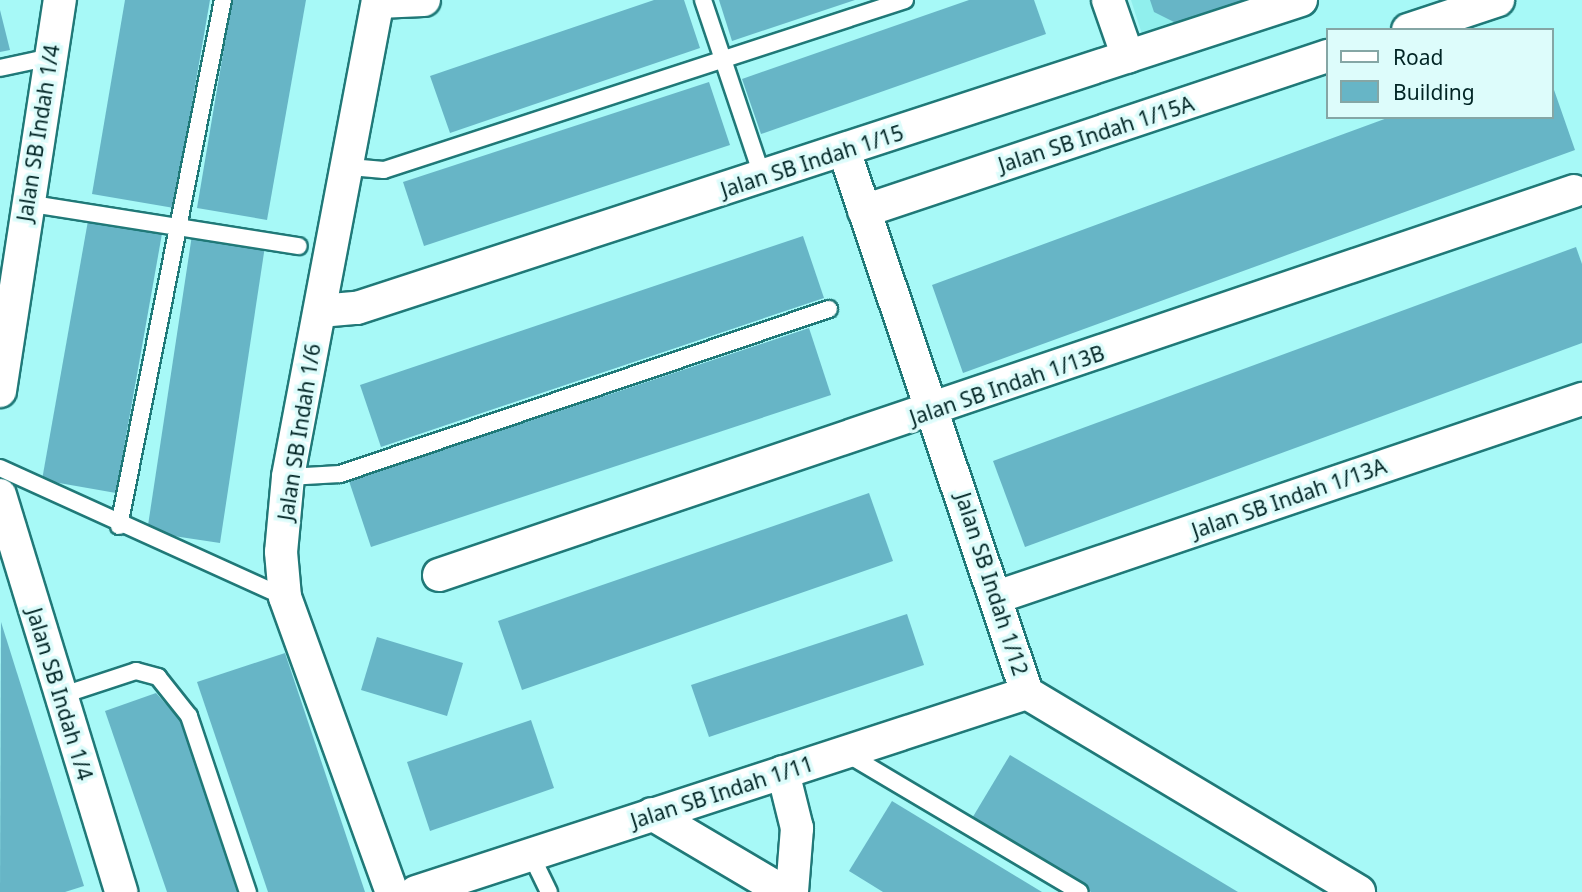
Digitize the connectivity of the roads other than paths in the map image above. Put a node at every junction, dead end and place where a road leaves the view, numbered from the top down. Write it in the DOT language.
graph roads {
  1 [pos="60,0"];
  2 [pos="223,0"];
  3 [pos="424,0"];
  4 [pos="703,0"];
  5 [pos="905,0"];
  6 [pos="1108,0"];
  7 [pos="1301,0"];
  8 [pos="1498,0"];
  9 [pos="378,1"];
  10 [pos="1414,28"];
  11 [pos="51,57"];
  12 [pos="1128,57"];
  13 [pos="1326,57"];
  14 [pos="724,62"];
  15 [pos="0,68"];
  16 [pos="844,150"];
  17 [pos="350,167"];
  18 [pos="763,178"];
  19 [pos="1574,191"];
  20 [pos="13,206"];
  21 [pos="864,211"];
  22 [pos="178,226"];
  23 [pos="299,246"];
  24 [pos="829,309"];
  25 [pos="320,311"];
  26 [pos="0,391"];
  27 [pos="1582,399"];
  28 [pos="934,410"];
  29 [pos="0,468"];
  30 [pos="288,477"];
  31 [pos="0,495"];
  32 [pos="119,526"];
  33 [pos="439,575"];
  34 [pos="285,597"];
  35 [pos="997,597"];
  36 [pos="1027,693"];
  37 [pos="60,696"];
  38 [pos="844,752"];
  39 [pos="783,772"];
  40 [pos="652,814"];
  41 [pos="531,855"];
  42 [pos="121,892"];
  43 [pos="248,892"];
  44 [pos="392,892"];
  45 [pos="416,892"];
  46 [pos="549,892"];
  47 [pos="784,892"];
  48 [pos="792,892"];
  49 [pos="1080,892"];
  50 [pos="1359,892"];
  1 -- 11 [label="street, Jalan SB Indah 1/4"];
  2 -- 22 [label="lane"];
  3 -- 9 [label="street"];
  4 -- 14 [label="lane"];
  5 -- 14 [label="lane"];
  6 -- 12 [label="street"];
  7 -- 12 [label="street, Jalan SB Indah 1/15"];
  8 -- 10 [label="street"];
  9 -- 17 [label="street, Jalan SB Indah 1/6"];
  11 -- 15 [label="lane"];
  11 -- 20 [label="street, Jalan SB Indah 1/4"];
  12 -- 16 [label="street, Jalan SB Indah 1/15"];
  13 -- 21 [label="street, Jalan SB Indah 1/15A"];
  14 -- 17 [label="lane"];
  14 -- 18 [label="lane"];
  16 -- 18 [label="street, Jalan SB Indah 1/15"];
  16 -- 21 [label="street, Jalan SB Indah 1/12"];
  17 -- 25 [label="street, Jalan SB Indah 1/6"];
  18 -- 25 [label="street, Jalan SB Indah 1/15"];
  19 -- 28 [label="street, Jalan SB Indah 1/13B"];
  20 -- 22 [label="lane"];
  20 -- 26 [label="street, Jalan SB Indah 1/4"];
  21 -- 28 [label="street, Jalan SB Indah 1/12"];
  22 -- 23 [label="lane"];
  22 -- 32 [label="lane"];
  24 -- 30 [label="lane"];
  25 -- 30 [label="street, Jalan SB Indah 1/6"];
  27 -- 35 [label="street, Jalan SB Indah 1/13A"];
  28 -- 33 [label="street, Jalan SB Indah 1/13B"];
  28 -- 35 [label="street, Jalan SB Indah 1/12"];
  29 -- 32 [label="lane"];
  30 -- 34 [label="street, Jalan SB Indah 1/6"];
  31 -- 37 [label="street, Jalan SB Indah 1/4"];
  32 -- 34 [label="lane"];
  34 -- 44 [label="street, Jalan SB Indah 1/6"];
  35 -- 36 [label="street, Jalan SB Indah 1/12"];
  36 -- 38 [label="street, Jalan SB Indah 1/11"];
  36 -- 50 [label="street, Jalan SB Indah 1/12"];
  37 -- 42 [label="street, Jalan SB Indah 1/4"];
  37 -- 43 [label="lane"];
  38 -- 39 [label="street, Jalan SB Indah 1/11"];
  38 -- 49 [label="lane"];
  39 -- 40 [label="street, Jalan SB Indah 1/11"];
  39 -- 48 [label="street"];
  40 -- 41 [label="street, Jalan SB Indah 1/11"];
  40 -- 47 [label="street"];
  41 -- 45 [label="street, Jalan SB Indah 1/11"];
  41 -- 46 [label="lane"];
}
